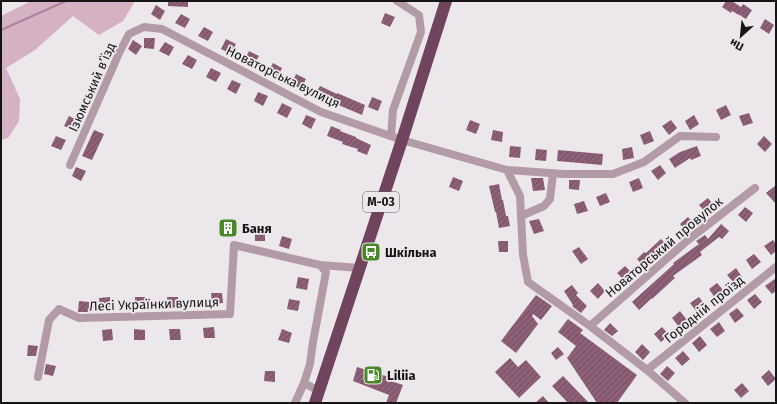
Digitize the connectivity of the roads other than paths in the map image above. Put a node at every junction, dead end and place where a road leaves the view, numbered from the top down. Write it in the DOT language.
graph roads {
  1 [pos="397,1"];
  2 [pos="446,1"];
  3 [pos="144,27"];
  4 [pos="397,138"];
  5 [pos="716,138"];
  6 [pos="70,165"];
  7 [pos="508,170"];
  8 [pos="553,173"];
  9 [pos="755,188"];
  10 [pos="521,216"];
  11 [pos="320,265"];
  12 [pos="776,267"];
  13 [pos="359,268"];
  14 [pos="590,326"];
  15 [pos="647,370"];
  16 [pos="38,377"];
  17 [pos="304,383"];
  18 [pos="319,391"];
  19 [pos="295,403"];
  20 [pos="315,403"];
  21 [pos="686,403"];
  1 -- 4 [label="street"];
  2 -- 4 [label="highway, М-03"];
  3 -- 4 [label="street, Новаторська вулиця"];
  3 -- 6 [label="street, Ізюмський в’їзд"];
  4 -- 7 [label="street, Новаторська вулиця"];
  4 -- 13 [label="highway, М-03"];
  5 -- 8 [label="street, Новаторська вулиця"];
  7 -- 8 [label="street, Новаторська вулиця"];
  7 -- 10 [label="street"];
  8 -- 10 [label="street"];
  9 -- 14 [label="street, Новаторський провулок"];
  10 -- 14 [label="street"];
  11 -- 13 [label="street"];
  11 -- 16 [label="street, Лесі Українки вулиця"];
  11 -- 17 [label="street"];
  12 -- 15 [label="street, Городній проїзд"];
  13 -- 18 [label="highway, М-03"];
  14 -- 15 [label="street"];
  15 -- 21 [label="street"];
  17 -- 18 [label="street"];
  17 -- 19 [label="street"];
  18 -- 20 [label="highway, М-03"];
}
